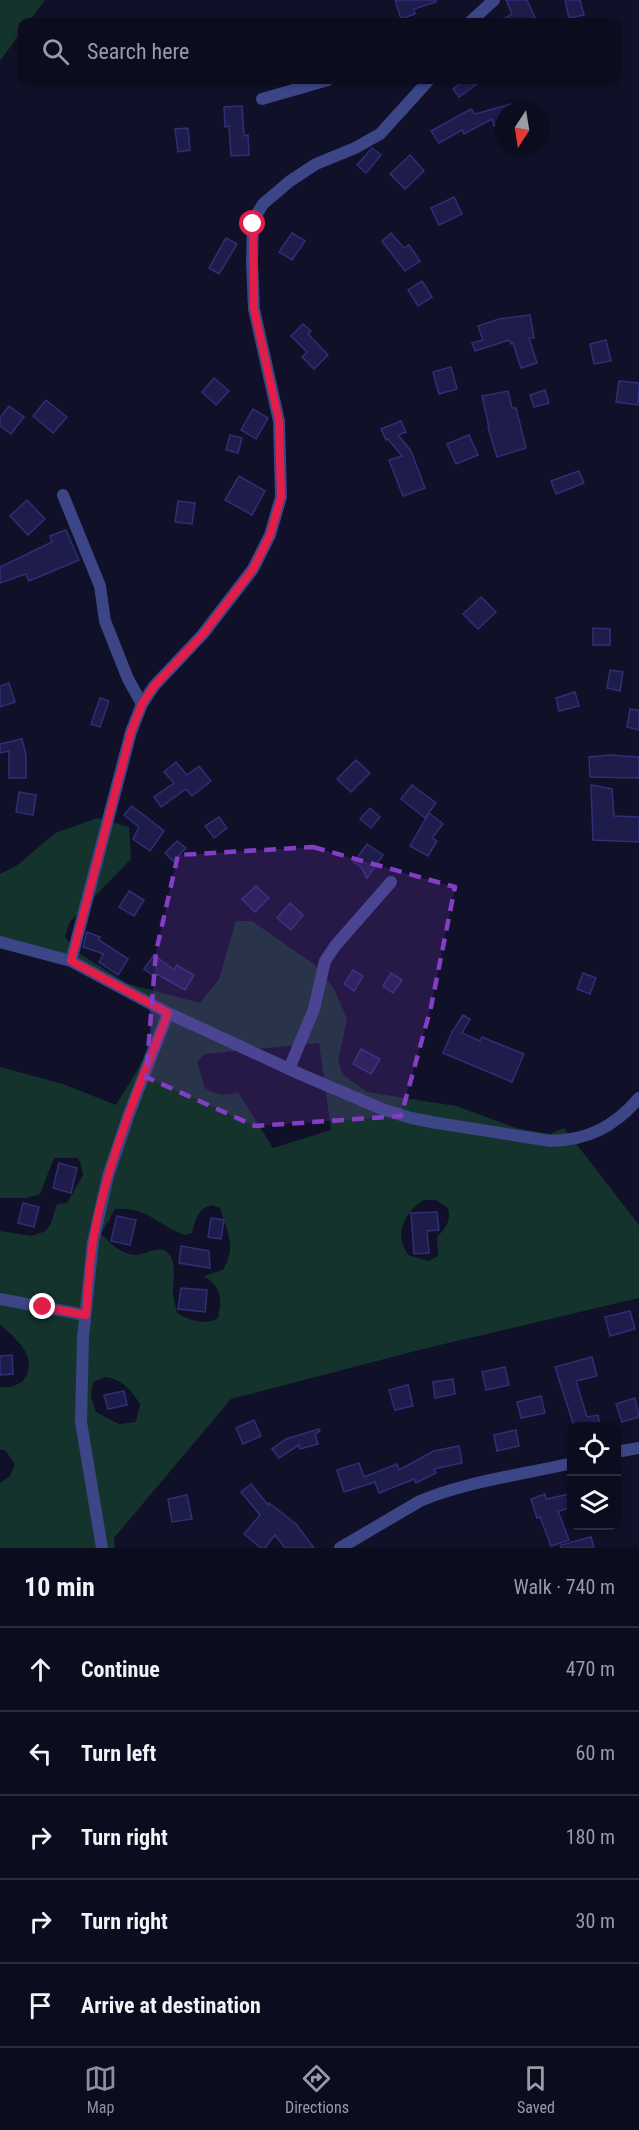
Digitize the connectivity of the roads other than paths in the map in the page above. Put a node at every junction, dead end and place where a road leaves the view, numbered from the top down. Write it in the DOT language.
graph roads {
  1 [pos="494,0"];
  2 [pos="474,18"];
  3 [pos="314,84"];
  4 [pos="425,84"];
  5 [pos="262,99"];
  6 [pos="63,495"];
  7 [pos="142,704"];
  8 [pos="391,882"];
  9 [pos="0,942"];
  10 [pos="71,961"];
  11 [pos="168,1013"];
  12 [pos="289,1069"];
  13 [pos="639,1098"];
  14 [pos="0,1299"];
  15 [pos="86,1315"];
  16 [pos="639,1448"];
  17 [pos="621,1451"];
  18 [pos="567,1464"];
  19 [pos="102,1548"];
  20 [pos="340,1548"];
  1 -- 2 [label="street"];
  3 -- 5 [label="street"];
  4 -- 7 [label="street"];
  6 -- 7 [label="street"];
  7 -- 10 [label="street"];
  8 -- 12 [label="street"];
  9 -- 10 [label="street"];
  10 -- 11 [label="street"];
  11 -- 12 [label="street"];
  11 -- 15 [label="street"];
  12 -- 13 [label="street"];
  14 -- 15 [label="street"];
  15 -- 19 [label="street"];
  16 -- 17 [label="street"];
  18 -- 20 [label="street"];
}
